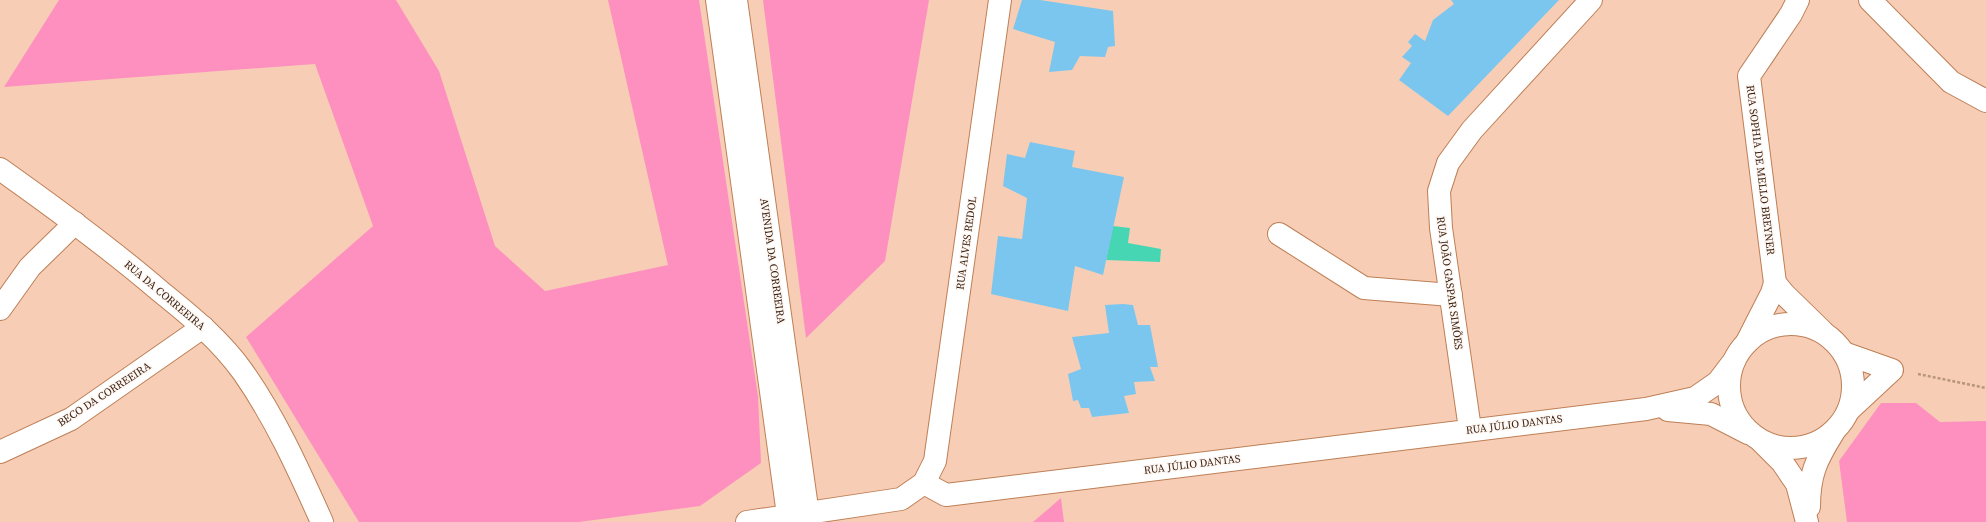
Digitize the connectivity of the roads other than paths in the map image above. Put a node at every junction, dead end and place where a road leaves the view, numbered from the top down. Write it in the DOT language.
graph roads {
  1 [pos="717,0"];
  2 [pos="736,0"];
  3 [pos="1000,0"];
  4 [pos="1591,0"];
  5 [pos="1798,0"];
  6 [pos="1870,0"];
  7 [pos="1986,101"];
  8 [pos="0,169"];
  9 [pos="75,223"];
  10 [pos="1279,234"];
  11 [pos="1775,283"];
  12 [pos="1451,295"];
  13 [pos="0,309"];
  14 [pos="203,327"];
  15 [pos="1826,334"];
  16 [pos="1746,343"];
  17 [pos="1844,353"];
  18 [pos="1734,361"];
  19 [pos="1646,409"];
  20 [pos="1848,410"];
  21 [pos="1470,429"];
  22 [pos="1833,432"];
  23 [pos="1756,437"];
  24 [pos="0,452"];
  25 [pos="924,483"];
  26 [pos="799,519"];
  27 [pos="322,522"];
  28 [pos="747,522"];
  29 [pos="1808,522"];
  1 -- 26 [label="street, AVENIDA DA CORREEIRA"];
  2 -- 26 [label="street, AVENIDA DA CORREEIRA"];
  3 -- 25 [label="street, RUA ALVES REDOL"];
  4 -- 12 [label="street, RUA JOÃO GASPAR SIMÕES"];
  5 -- 11 [label="street, RUA SOPHIA DE MELLO BREYNER"];
  6 -- 7 [label="street"];
  8 -- 9 [label="street, RUA DA CORREEIRA"];
  9 -- 13 [label="street"];
  9 -- 14 [label="street, RUA DA CORREEIRA"];
  10 -- 12 [label="street"];
  11 -- 15 [label="street, RUA SOPHIA DE MELLO BREYNER"];
  11 -- 16 [label="street, RUA SOPHIA DE MELLO BREYNER"];
  12 -- 21 [label="street, RUA JOÃO GASPAR SIMÕES"];
  14 -- 24 [label="street, BECO DA CORREEIRA"];
  14 -- 27 [label="street, RUA DA CORREEIRA"];
  15 -- 16 [label="street, RUA SOPHIA DE MELLO BREYNER"];
  15 -- 17 [label="street, RUA SOPHIA DE MELLO BREYNER"];
  16 -- 18 [label="street, RUA SOPHIA DE MELLO BREYNER"];
  17 -- 20 [label="street, RUA SOPHIA DE MELLO BREYNER"];
  17 -- 20 [label="street"];
  18 -- 19 [label="street, RUA JÚLIO DANTAS"];
  18 -- 23 [label="street, RUA SOPHIA DE MELLO BREYNER"];
  19 -- 21 [label="street, RUA JÚLIO DANTAS"];
  19 -- 23 [label="street, RUA JÚLIO DANTAS"];
  20 -- 22 [label="street, RUA SOPHIA DE MELLO BREYNER"];
  21 -- 25 [label="street, RUA JÚLIO DANTAS"];
  22 -- 23 [label="street, RUA SOPHIA DE MELLO BREYNER"];
  22 -- 29 [label="street, RUA SOPHIA DE MELLO BREYNER"];
  23 -- 29 [label="street, RUA SOPHIA DE MELLO BREYNER"];
  25 -- 26 [label="street"];
  26 -- 28 [label="street"];
}
